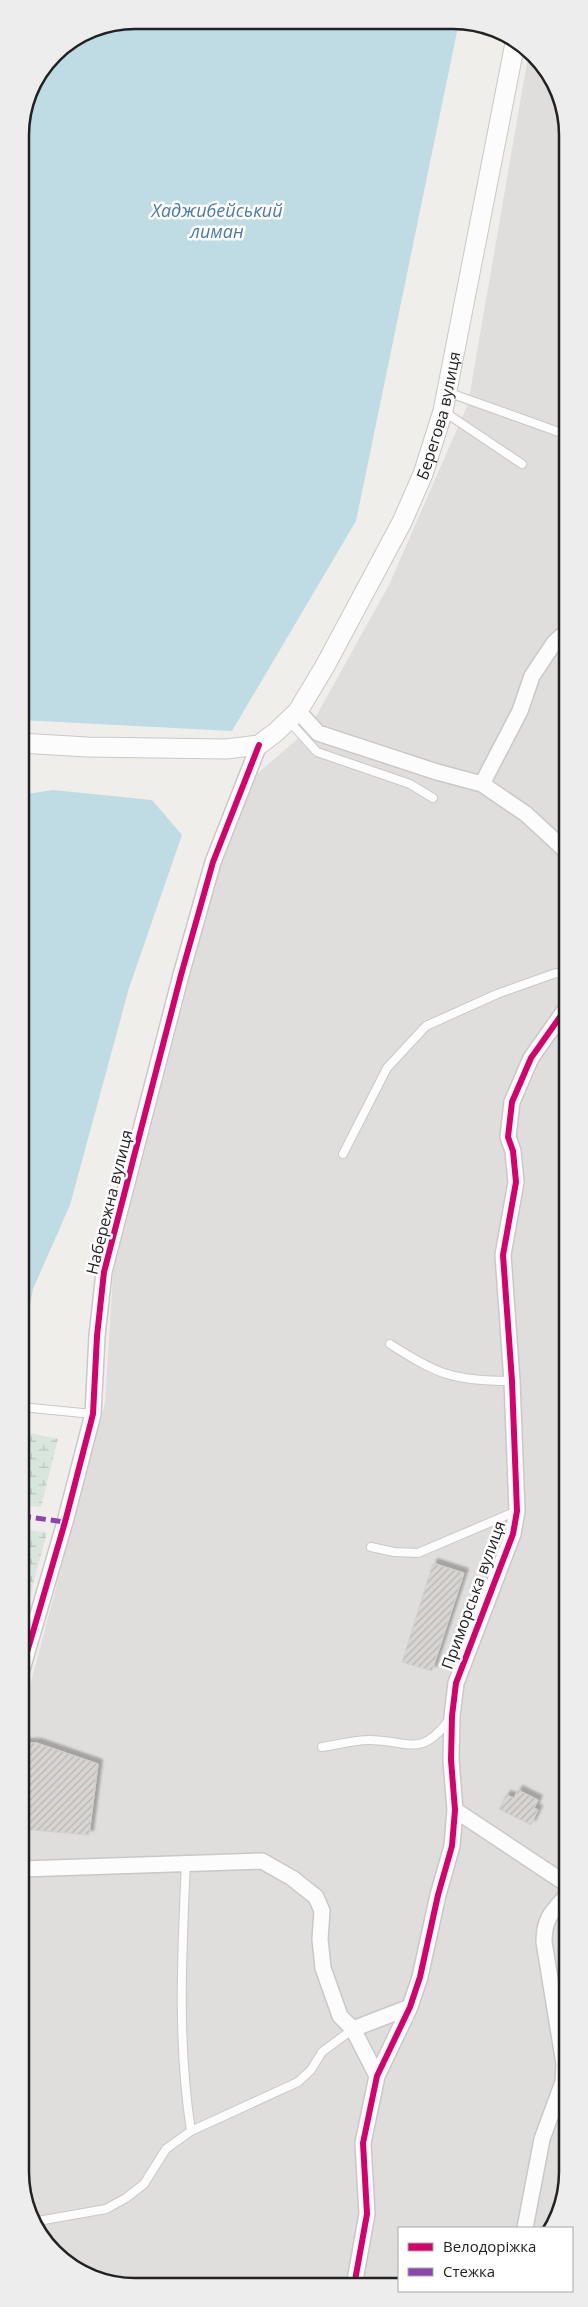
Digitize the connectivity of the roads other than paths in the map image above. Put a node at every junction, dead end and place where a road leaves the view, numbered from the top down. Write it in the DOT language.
graph roads {
  1 [pos="514,48"];
  2 [pos="447,392"];
  3 [pos="443,411"];
  4 [pos="559,432"];
  5 [pos="522,464"];
  6 [pos="559,638"];
  7 [pos="293,716"];
  8 [pos="29,744"];
  9 [pos="258,745"];
  10 [pos="482,784"];
  11 [pos="433,798"];
  12 [pos="559,845"];
  13 [pos="559,974"];
  14 [pos="559,1018"];
  15 [pos="343,1154"];
  16 [pos="390,1344"];
  17 [pos="512,1381"];
  18 [pos="29,1409"];
  19 [pos="92,1414"];
  20 [pos="517,1511"];
  21 [pos="371,1547"];
  22 [pos="29,1646"];
  23 [pos="452,1716"];
  24 [pos="322,1747"];
  25 [pos="455,1810"];
  26 [pos="186,1862"];
  27 [pos="29,1869"];
  28 [pos="559,1879"];
  29 [pos="559,1904"];
  30 [pos="410,2007"];
  31 [pos="353,2028"];
  32 [pos="559,2034"];
  33 [pos="377,2076"];
  34 [pos="559,2093"];
  35 [pos="191,2131"];
  36 [pos="41,2220"];
  37 [pos="525,2227"];
  38 [pos="355,2278"];
  1 -- 2 [label="street, Берегова вулиця"];
  2 -- 3 [label="street, Берегова вулиця"];
  2 -- 4 [label="lane"];
  3 -- 5 [label="lane"];
  3 -- 7 [label="street, Берегова вулиця"];
  6 -- 10 [label="street"];
  7 -- 9 [label="street, Берегова вулиця"];
  7 -- 10 [label="street"];
  7 -- 11 [label="lane"];
  8 -- 9 [label="street"];
  9 -- 19 [label="street, Набережна вулиця"];
  10 -- 12 [label="street"];
  13 -- 15 [label="lane"];
  14 -- 17 [label="street, Приморська вулиця"];
  16 -- 17 [label="lane"];
  17 -- 20 [label="street, Приморська вулиця"];
  18 -- 19 [label="lane"];
  19 -- 22 [label="street, Набережна вулиця"];
  20 -- 21 [label="lane"];
  20 -- 23 [label="street, Приморська вулиця"];
  23 -- 24 [label="lane"];
  23 -- 25 [label="street, Приморська вулиця"];
  25 -- 28 [label="street"];
  25 -- 30 [label="street, Приморська вулиця"];
  26 -- 27 [label="street"];
  26 -- 31 [label="street"];
  26 -- 35 [label="lane"];
  29 -- 32 [label="street"];
  30 -- 31 [label="street"];
  30 -- 33 [label="street, Приморська вулиця"];
  31 -- 33 [label="street"];
  31 -- 35 [label="lane"];
  33 -- 38 [label="street, Приморська вулиця"];
  34 -- 37 [label="street"];
  35 -- 36 [label="lane"];
}
